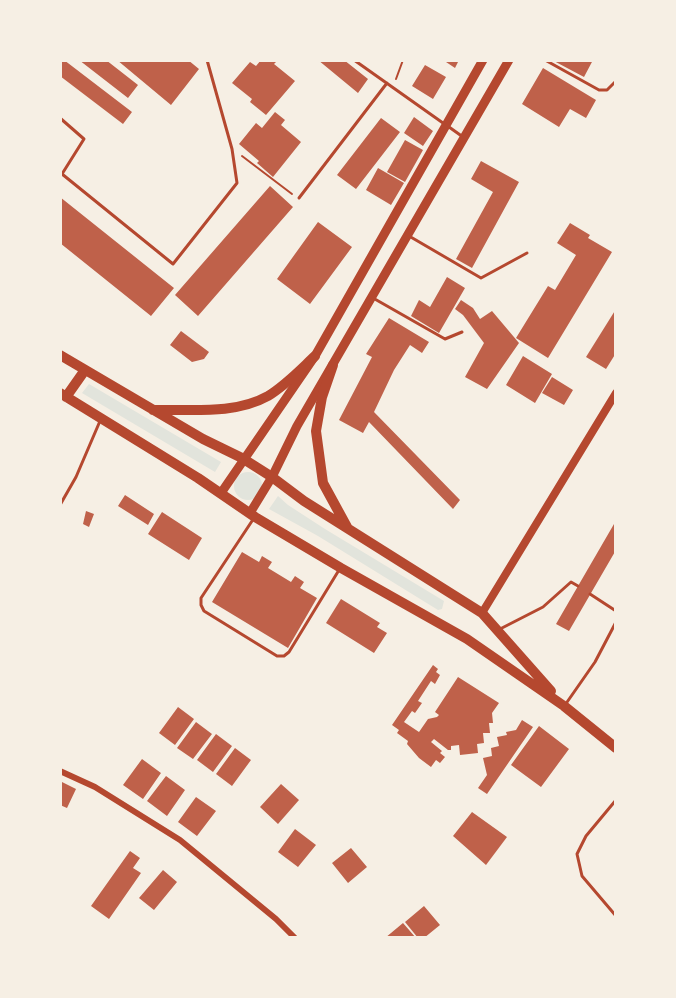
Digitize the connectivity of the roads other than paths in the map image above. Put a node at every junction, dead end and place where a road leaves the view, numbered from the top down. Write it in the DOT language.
graph roads {
  1 [pos="207,60"];
  2 [pos="354,60"];
  3 [pos="483,60"];
  4 [pos="509,60"];
  5 [pos="545,60"];
  6 [pos="616,81"];
  7 [pos="387,83"];
  8 [pos="60,118"];
  9 [pos="446,125"];
  10 [pos="464,137"];
  11 [pos="299,198"];
  12 [pos="407,236"];
  13 [pos="527,253"];
  14 [pos="372,297"];
  15 [pos="462,332"];
  16 [pos="60,355"];
  17 [pos="315,356"];
  18 [pos="333,365"];
  19 [pos="85,370"];
  20 [pos="616,393"];
  21 [pos="63,395"];
  22 [pos="153,410"];
  23 [pos="101,420"];
  24 [pos="243,458"];
  25 [pos="272,477"];
  26 [pos="220,492"];
  27 [pos="60,505"];
  28 [pos="253,515"];
  29 [pos="347,527"];
  30 [pos="340,568"];
  31 [pos="578,586"];
  32 [pos="590,594"];
  33 [pos="616,611"];
  34 [pos="482,613"];
  35 [pos="616,621"];
  36 [pos="497,631"];
  37 [pos="564,706"];
  38 [pos="616,748"];
  39 [pos="60,771"];
  40 [pos="616,800"];
  41 [pos="616,916"];
  42 [pos="295,938"];
  1 -- 8 [label="lane"];
  2 -- 7 [label="lane"];
  3 -- 9 [label="main road"];
  4 -- 10 [label="main road"];
  5 -- 6 [label="lane"];
  7 -- 9 [label="lane"];
  7 -- 11 [label="lane"];
  9 -- 10 [label="lane"];
  9 -- 17 [label="main road"];
  10 -- 12 [label="main road"];
  12 -- 13 [label="lane"];
  12 -- 14 [label="main road"];
  14 -- 15 [label="lane"];
  14 -- 18 [label="main road"];
  16 -- 19 [label="main road"];
  17 -- 22 [label="main road"];
  17 -- 24 [label="main road"];
  18 -- 25 [label="main road"];
  18 -- 29 [label="main road"];
  19 -- 21 [label="main road"];
  19 -- 22 [label="main road"];
  20 -- 34 [label="street"];
  21 -- 23 [label="main road"];
  22 -- 24 [label="main road"];
  23 -- 26 [label="main road"];
  23 -- 27 [label="lane"];
  24 -- 25 [label="main road"];
  24 -- 26 [label="main road"];
  25 -- 28 [label="main road"];
  25 -- 29 [label="main road"];
  26 -- 28 [label="main road"];
  28 -- 30 [label="main road"];
  28 -- 30 [label="lane"];
  29 -- 34 [label="main road"];
  30 -- 37 [label="main road"];
  31 -- 36 [label="lane"];
  32 -- 33 [label="lane"];
  34 -- 36 [label="main road"];
  35 -- 37 [label="lane"];
  36 -- 37 [label="main road"];
  37 -- 38 [label="main road"];
  39 -- 42 [label="street"];
  40 -- 41 [label="lane"];
}
